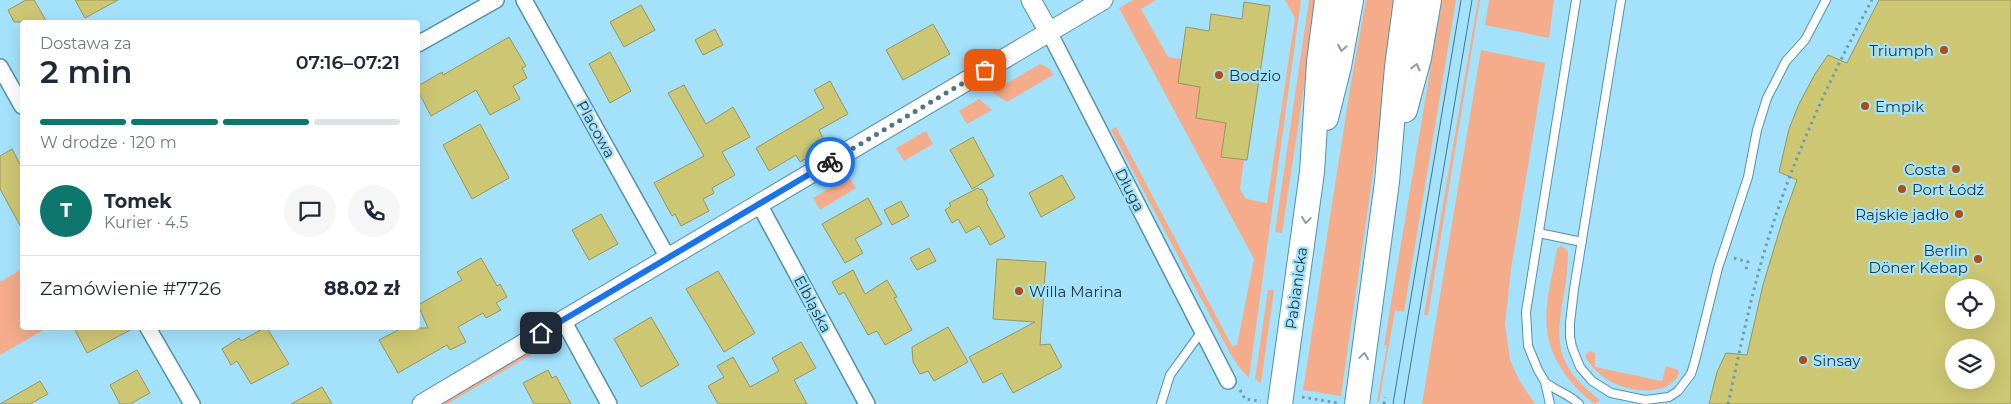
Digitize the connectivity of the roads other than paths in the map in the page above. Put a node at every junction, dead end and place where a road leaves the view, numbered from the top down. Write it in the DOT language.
graph roads {
  1 [pos="496,0"];
  2 [pos="524,0"];
  3 [pos="1031,0"];
  4 [pos="1102,0"];
  5 [pos="1327,0"];
  6 [pos="1351,0"];
  7 [pos="1406,0"];
  8 [pos="1429,0"];
  9 [pos="1576,0"];
  10 [pos="1621,0"];
  11 [pos="1826,0"];
  12 [pos="1049,32"];
  13 [pos="420,43"];
  14 [pos="0,67"];
  15 [pos="20,102"];
  16 [pos="1312,172"];
  17 [pos="1387,182"];
  18 [pos="759,204"];
  19 [pos="1539,233"];
  20 [pos="1582,242"];
  21 [pos="668,258"];
  22 [pos="563,320"];
  23 [pos="149,330"];
  24 [pos="1202,331"];
  25 [pos="1228,381"];
  26 [pos="1545,382"];
  27 [pos="1280,401"];
  28 [pos="192,404"];
  29 [pos="422,404"];
  30 [pos="609,404"];
  31 [pos="867,404"];
  32 [pos="1162,404"];
  33 [pos="1357,404"];
  34 [pos="1550,404"];
  35 [pos="1579,404"];
  1 -- 13 [label="street"];
  2 -- 21 [label="street, Placowa"];
  3 -- 12 [label="street, Długa"];
  4 -- 12 [label="street"];
  5 -- 16 [label="main road"];
  6 -- 16 [label="main road, one-way"];
  7 -- 17 [label="main road"];
  17 -- 8 [label="main road, one-way"];
  9 -- 19 [label="lane"];
  10 -- 20 [label="lane"];
  11 -- 20 [label="lane"];
  12 -- 18 [label="street"];
  12 -- 24 [label="street, Długa"];
  14 -- 15 [label="street"];
  16 -- 27 [label="main road, Pabianicka, one-way"];
  33 -- 17 [label="main road, one-way"];
  18 -- 21 [label="street"];
  18 -- 31 [label="street, Elbląska"];
  19 -- 20 [label="lane"];
  19 -- 26 [label="lane"];
  21 -- 22 [label="street"];
  22 -- 29 [label="street"];
  22 -- 30 [label="street"];
  23 -- 28 [label="street"];
  24 -- 25 [label="street, Długa"];
  24 -- 32 [label="lane"];
  26 -- 34 [label="lane"];
  26 -- 35 [label="lane"];
}
